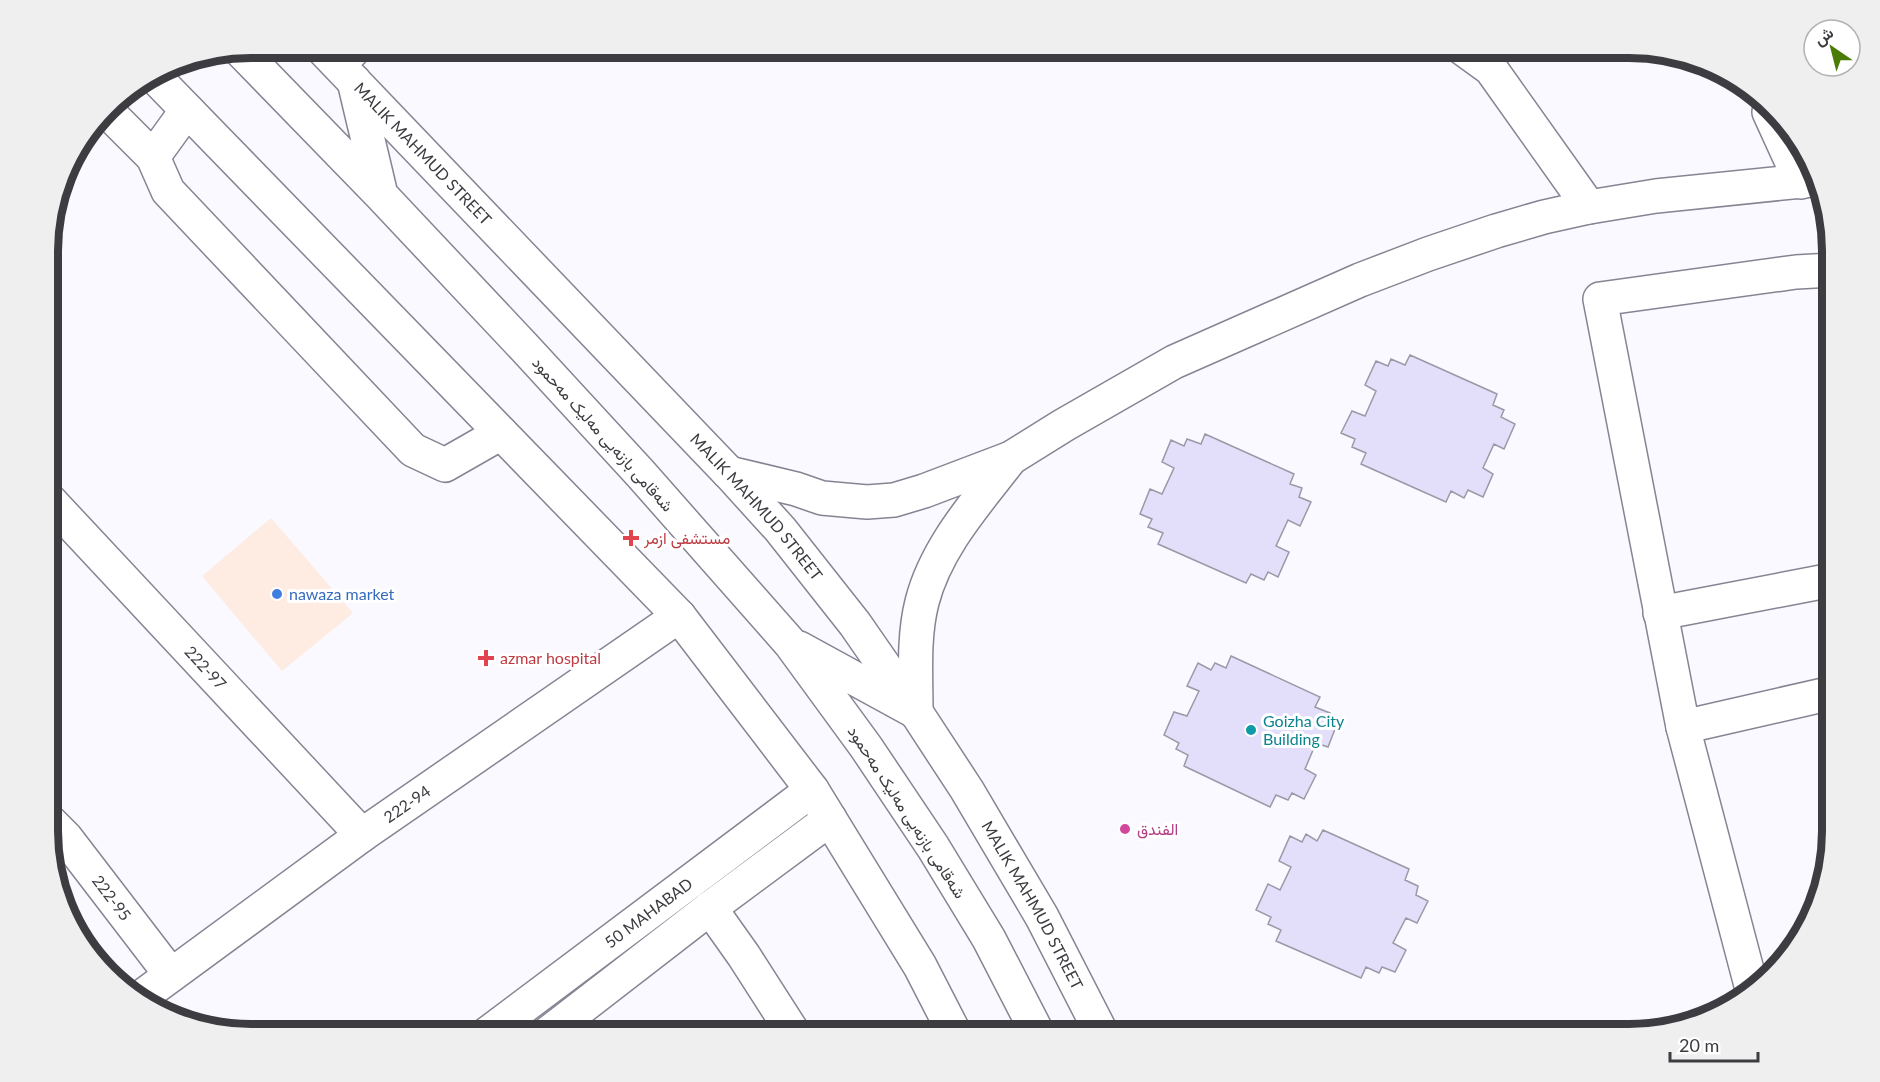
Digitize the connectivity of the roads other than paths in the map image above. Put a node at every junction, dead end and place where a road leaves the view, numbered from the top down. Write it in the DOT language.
graph roads {
  1 [pos="1476,58"];
  2 [pos="249,59"];
  3 [pos="342,60"];
  4 [pos="160,82"];
  5 [pos="187,110"];
  6 [pos="113,117"];
  7 [pos="1779,131"];
  8 [pos="153,157"];
  9 [pos="1806,181"];
  10 [pos="381,195"];
  11 [pos="1589,207"];
  12 [pos="1821,271"];
  13 [pos="501,433"];
  14 [pos="1011,458"];
  15 [pos="729,473"];
  16 [pos="58,510"];
  17 [pos="1821,582"];
  18 [pos="1660,613"];
  19 [pos="679,616"];
  20 [pos="790,643"];
  21 [pos="1821,696"];
  22 [pos="916,712"];
  23 [pos="1683,727"];
  24 [pos="812,790"];
  25 [pos="830,819"];
  26 [pos="58,830"];
  27 [pos="362,835"];
  28 [pos="710,908"];
  29 [pos="171,975"];
  30 [pos="1750,981"];
  31 [pos="147,993"];
  32 [pos="950,1023"];
  33 [pos="1033,1023"];
  34 [pos="1097,1023"];
  35 [pos="501,1024"];
  36 [pos="563,1024"];
  37 [pos="787,1024"];
  1 -- 11 [label="main road"];
  2 -- 10 [label="main road, شەقامی بازنەیی مەلیک مەحمود"];
  3 -- 10 [label="main road"];
  3 -- 15 [label="main road, MALIK MAHMUD STREET"];
  4 -- 5 [label="main road"];
  5 -- 8 [label="main road"];
  5 -- 13 [label="main road"];
  6 -- 8 [label="main road"];
  7 -- 9 [label="main road"];
  8 -- 13 [label="main road"];
  9 -- 11 [label="main road"];
  10 -- 20 [label="main road, شەقامی بازنەیی مەلیک مەحمود"];
  11 -- 14 [label="main road"];
  12 -- 18 [label="main road"];
  13 -- 19 [label="main road"];
  14 -- 15 [label="main road"];
  14 -- 22 [label="main road"];
  15 -- 22 [label="main road, MALIK MAHMUD STREET"];
  16 -- 27 [label="main road, 222-97"];
  17 -- 18 [label="main road"];
  18 -- 23 [label="main road"];
  19 -- 24 [label="main road"];
  19 -- 27 [label="main road, 222-94"];
  20 -- 22 [label="main road"];
  20 -- 33 [label="main road, شەقامی بازنەیی مەلیک مەحمود"];
  21 -- 23 [label="main road"];
  22 -- 34 [label="main road, MALIK MAHMUD STREET"];
  23 -- 30 [label="main road"];
  24 -- 25 [label="main road"];
  24 -- 35 [label="main road, 50 MAHABAD"];
  25 -- 28 [label="main road, 50 MAHABAD"];
  25 -- 32 [label="main road"];
  26 -- 29 [label="main road, 222-95"];
  27 -- 29 [label="main road, 222-94"];
  28 -- 36 [label="main road, 50 MAHABAD"];
  28 -- 37 [label="main road"];
  29 -- 31 [label="main road, 222-94"];
}
